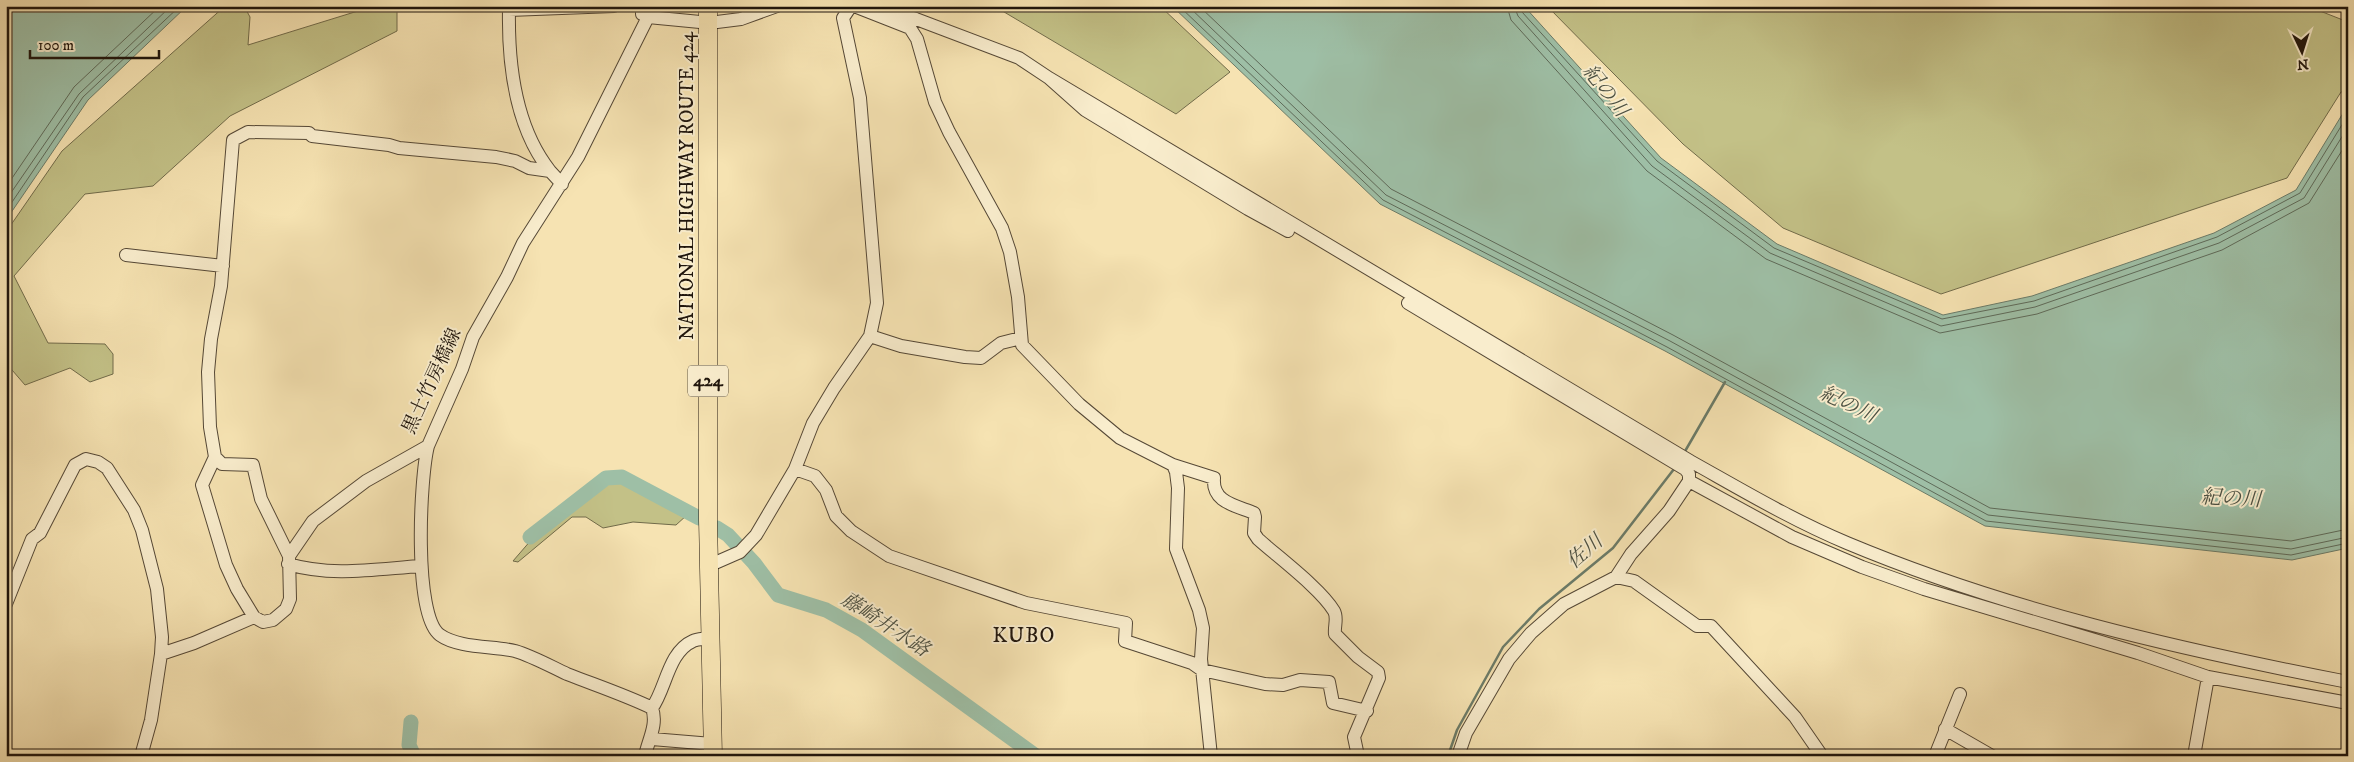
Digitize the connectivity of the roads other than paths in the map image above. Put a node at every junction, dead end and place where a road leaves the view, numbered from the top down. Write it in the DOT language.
graph roads {
  1 [pos="614,6"];
  2 [pos="708,6"];
  3 [pos="777,6"];
  4 [pos="852,6"];
  5 [pos="876,6"];
  6 [pos="645,12"];
  7 [pos="700,22"];
  8 [pos="717,22"];
  9 [pos="550,171"];
  10 [pos="562,184"];
  11 [pos="126,255"];
  12 [pos="223,266"];
  13 [pos="870,336"];
  14 [pos="1021,338"];
  15 [pos="428,446"];
  16 [pos="215,457"];
  17 [pos="1173,465"];
  18 [pos="795,469"];
  19 [pos="1688,470"];
  20 [pos="288,560"];
  21 [pos="421,566"];
  22 [pos="708,566"];
  23 [pos="1616,577"];
  24 [pos="6,604"];
  25 [pos="254,617"];
  26 [pos="709,638"];
  27 [pos="161,654"];
  28 [pos="1202,670"];
  29 [pos="2208,677"];
  30 [pos="2348,682"];
  31 [pos="1960,694"];
  32 [pos="2348,703"];
  33 [pos="652,708"];
  34 [pos="1366,711"];
  35 [pos="1945,729"];
  36 [pos="652,739"];
  37 [pos="713,750"];
  38 [pos="141,756"];
  39 [pos="645,756"];
  40 [pos="1211,756"];
  41 [pos="1358,756"];
  42 [pos="1458,756"];
  43 [pos="1822,756"];
  44 [pos="1935,756"];
  45 [pos="1994,756"];
  46 [pos="2004,756"];
  47 [pos="2194,756"];
  1 -- 9 [label="street"];
  2 -- 22 [label="highway, NATIONAL HIGHWAY ROUTE 424 / 424"];
  3 -- 8 [label="street"];
  4 -- 13 [label="street"];
  4 -- 14 [label="street"];
  5 -- 19 [label="street"];
  6 -- 7 [label="street, 黒土竹房橋線"];
  6 -- 10 [label="street, 黒土竹房橋線"];
  9 -- 10 [label="street"];
  9 -- 12 [label="street"];
  10 -- 15 [label="street, 黒土竹房橋線"];
  11 -- 12 [label="street"];
  12 -- 16 [label="street"];
  13 -- 14 [label="street"];
  13 -- 18 [label="street"];
  14 -- 17 [label="street"];
  15 -- 20 [label="street, 黒土竹房橋線"];
  15 -- 21 [label="street"];
  16 -- 20 [label="street"];
  16 -- 25 [label="street"];
  17 -- 28 [label="street"];
  17 -- 34 [label="street"];
  18 -- 22 [label="street"];
  18 -- 28 [label="street"];
  19 -- 23 [label="street"];
  19 -- 29 [label="street"];
  19 -- 30 [label="street"];
  20 -- 21 [label="street"];
  20 -- 25 [label="street"];
  21 -- 33 [label="street"];
  22 -- 26 [label="highway, NATIONAL HIGHWAY ROUTE 424 / 424"];
  23 -- 42 [label="street"];
  23 -- 43 [label="street"];
  24 -- 27 [label="street"];
  25 -- 27 [label="street"];
  26 -- 33 [label="street"];
  26 -- 37 [label="highway, NATIONAL HIGHWAY ROUTE 424 / 424"];
  27 -- 38 [label="street"];
  28 -- 34 [label="street"];
  28 -- 40 [label="street"];
  29 -- 32 [label="street"];
  29 -- 47 [label="street"];
  31 -- 35 [label="street"];
  33 -- 36 [label="street"];
  34 -- 41 [label="street"];
  35 -- 44 [label="street"];
  35 -- 45 [label="street"];
  36 -- 37 [label="street"];
  36 -- 39 [label="street"];
  45 -- 46 [label="street"];
}
